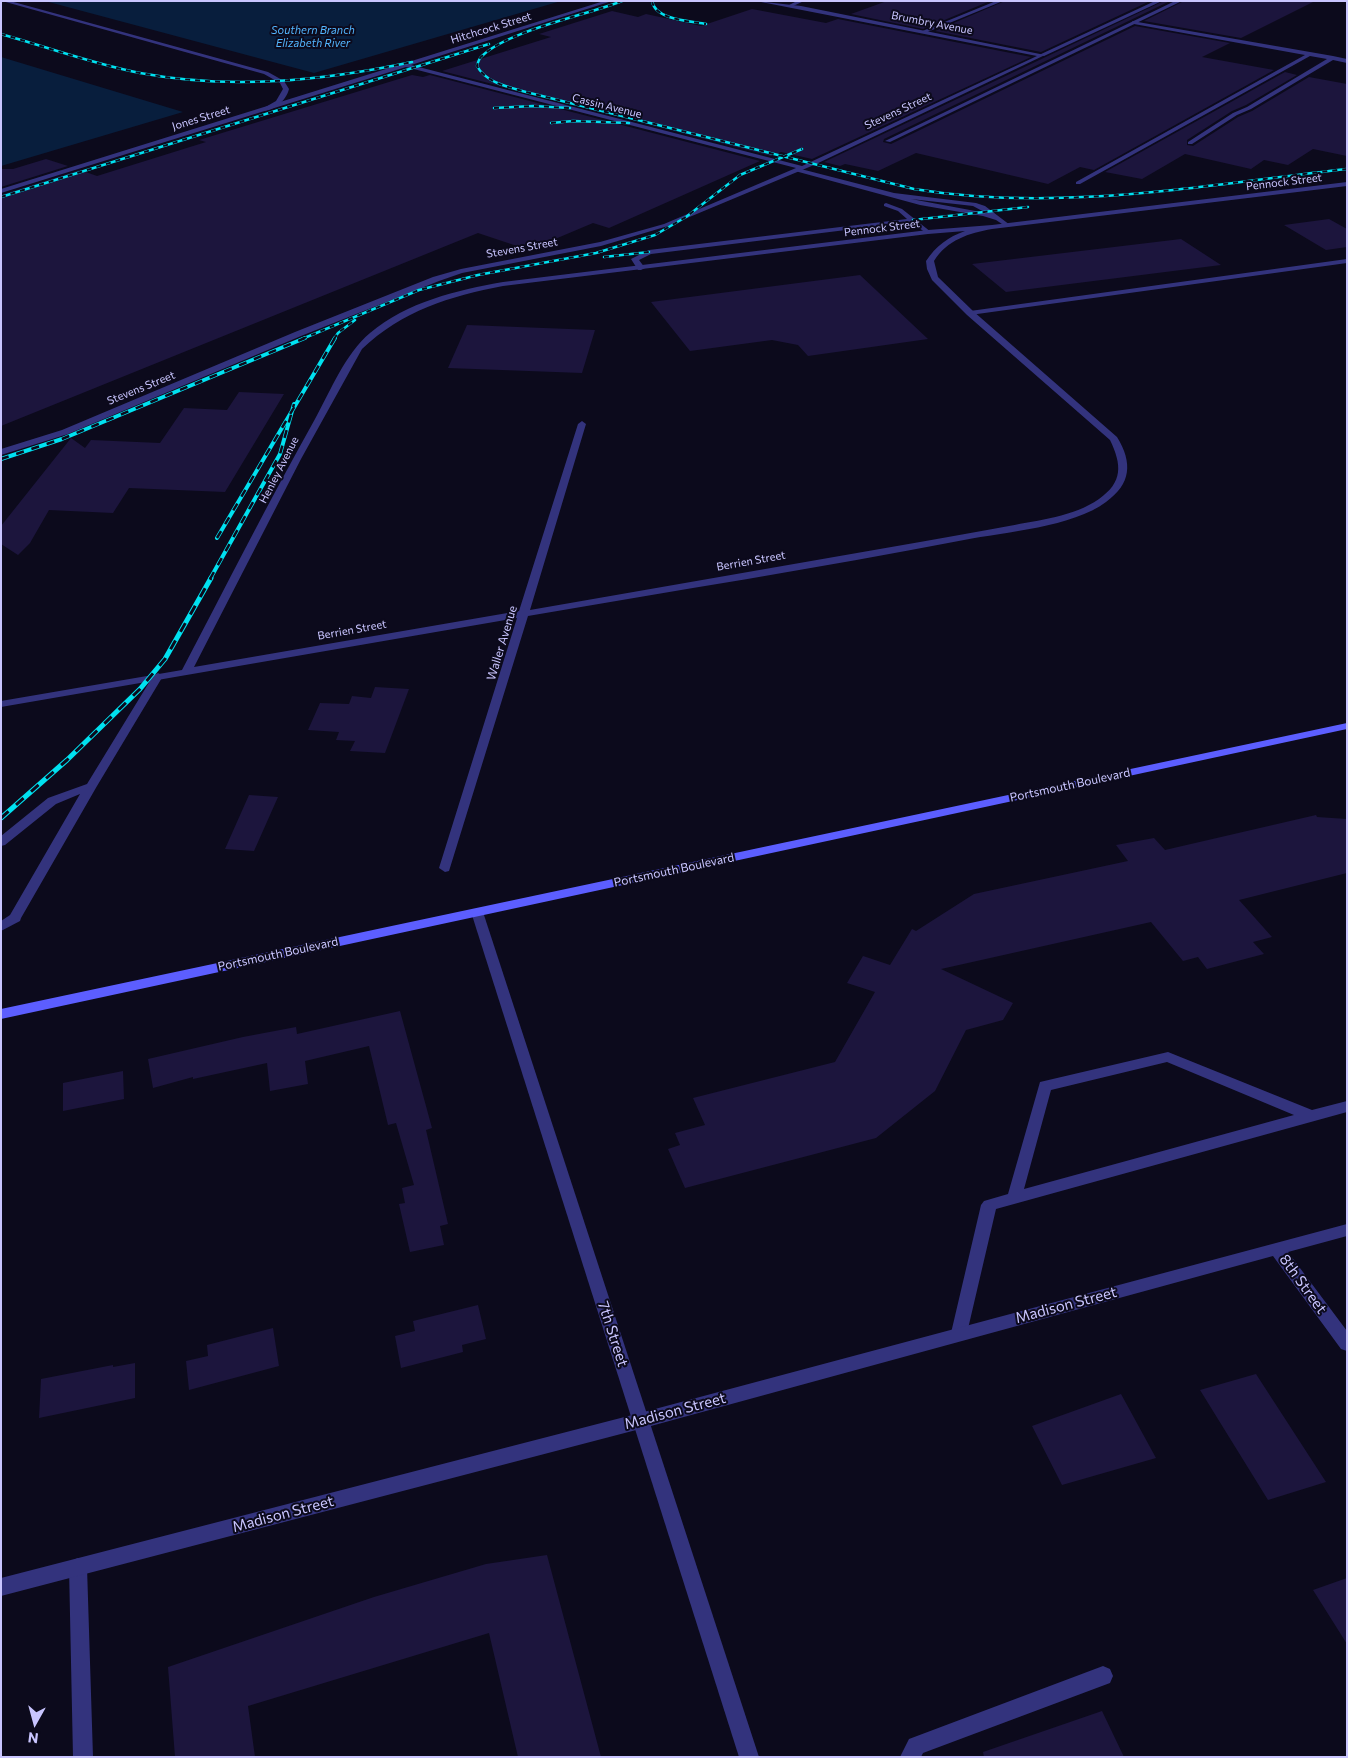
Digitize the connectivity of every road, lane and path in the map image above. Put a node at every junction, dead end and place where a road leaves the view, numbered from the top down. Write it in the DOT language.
graph roads {
  1 [pos="4,1"];
  2 [pos="610,1"];
  3 [pos="758,1"];
  4 [pos="802,1"];
  5 [pos="1001,1"];
  6 [pos="1160,1"];
  7 [pos="1180,1"];
  8 [pos="789,6"];
  9 [pos="1134,22"];
  10 [pos="923,32"];
  11 [pos="1310,54"];
  12 [pos="1042,55"];
  13 [pos="1333,58"];
  14 [pos="1347,61"];
  15 [pos="406,65"];
  16 [pos="264,110"];
  17 [pos="888,141"];
  18 [pos="1190,143"];
  19 [pos="799,169"];
  20 [pos="1078,183"];
  21 [pos="1347,184"];
  22 [pos="1,190"];
  23 [pos="886,205"];
  24 [pos="913,220"];
  25 [pos="1007,225"];
  26 [pos="992,227"];
  27 [pos="928,232"];
  28 [pos="1347,261"];
  29 [pos="641,268"];
  30 [pos="422,306"];
  31 [pos="970,313"];
  32 [pos="582,424"];
  33 [pos="1,452"];
  34 [pos="524,612"];
  35 [pos="186,672"];
  36 [pos="158,676"];
  37 [pos="1,704"];
  38 [pos="1347,726"];
  39 [pos="91,786"];
  40 [pos="1,842"];
  41 [pos="444,868"];
  42 [pos="477,912"];
  43 [pos="1,927"];
  44 [pos="1,1014"];
  45 [pos="1347,1106"];
  46 [pos="1311,1116"];
  47 [pos="1014,1198"];
  48 [pos="1347,1230"];
  49 [pos="1276,1248"];
  50 [pos="959,1333"];
  51 [pos="1347,1344"];
  52 [pos="640,1421"];
  53 [pos="78,1567"];
  54 [pos="1,1587"];
  55 [pos="1103,1676"];
  56 [pos="83,1757"];
  57 [pos="749,1757"];
  58 [pos="910,1757"];
  1 -- 16 [label="street"];
  2 -- 15 [label="street, Hitchcock Street"];
  3 -- 8 [label="street, Brumbry Avenue"];
  4 -- 8 [label="street"];
  5 -- 10 [label="street"];
  6 -- 12 [label="street, Stevens Street"];
  7 -- 9 [label="street, Stevens Street"];
  8 -- 10 [label="street, Brumbry Avenue"];
  9 -- 11 [label="street"];
  9 -- 17 [label="street, Stevens Street"];
  10 -- 12 [label="street, Brumbry Avenue"];
  11 -- 13 [label="street"];
  11 -- 20 [label="street"];
  12 -- 19 [label="street, Stevens Street"];
  13 -- 14 [label="street"];
  13 -- 18 [label="street"];
  15 -- 16 [label="street, Jones Street"];
  15 -- 19 [label="street, Cassin Avenue"];
  16 -- 22 [label="street, Jones Street"];
  19 -- 25 [label="street, Cassin Avenue"];
  19 -- 33 [label="street, Stevens Street"];
  21 -- 25 [label="street, Pennock Street"];
  23 -- 24 [label="street"];
  24 -- 27 [label="street"];
  24 -- 29 [label="street"];
  25 -- 26 [label="street, Pennock Street"];
  26 -- 27 [label="street, Pennock Street"];
  26 -- 31 [label="street, Berrien Street"];
  27 -- 29 [label="street, Pennock Street"];
  28 -- 31 [label="street"];
  29 -- 30 [label="street, Pennock Street"];
  30 -- 35 [label="street, Henley Avenue"];
  31 -- 34 [label="street, Berrien Street"];
  32 -- 34 [label="street, Waller Avenue"];
  34 -- 35 [label="street, Berrien Street"];
  34 -- 41 [label="street, Waller Avenue"];
  35 -- 36 [label="street, Berrien Street"];
  36 -- 37 [label="street, Berrien Street"];
  36 -- 39 [label="street"];
  38 -- 42 [label="main road, Portsmouth Boulevard"];
  39 -- 40 [label="street"];
  39 -- 43 [label="street"];
  42 -- 44 [label="main road, Portsmouth Boulevard"];
  42 -- 52 [label="street, 7th Street"];
  45 -- 46 [label="street"];
  46 -- 47 [label="street"];
  46 -- 47 [label="street"];
  47 -- 50 [label="street"];
  48 -- 49 [label="street, Madison Street"];
  49 -- 50 [label="street, Madison Street"];
  49 -- 51 [label="street, 8th Street"];
  50 -- 52 [label="street, Madison Street"];
  52 -- 53 [label="street, Madison Street"];
  52 -- 57 [label="street, 7th Street"];
  53 -- 54 [label="street, Madison Street"];
  53 -- 56 [label="street"];
  55 -- 58 [label="street"];
}
